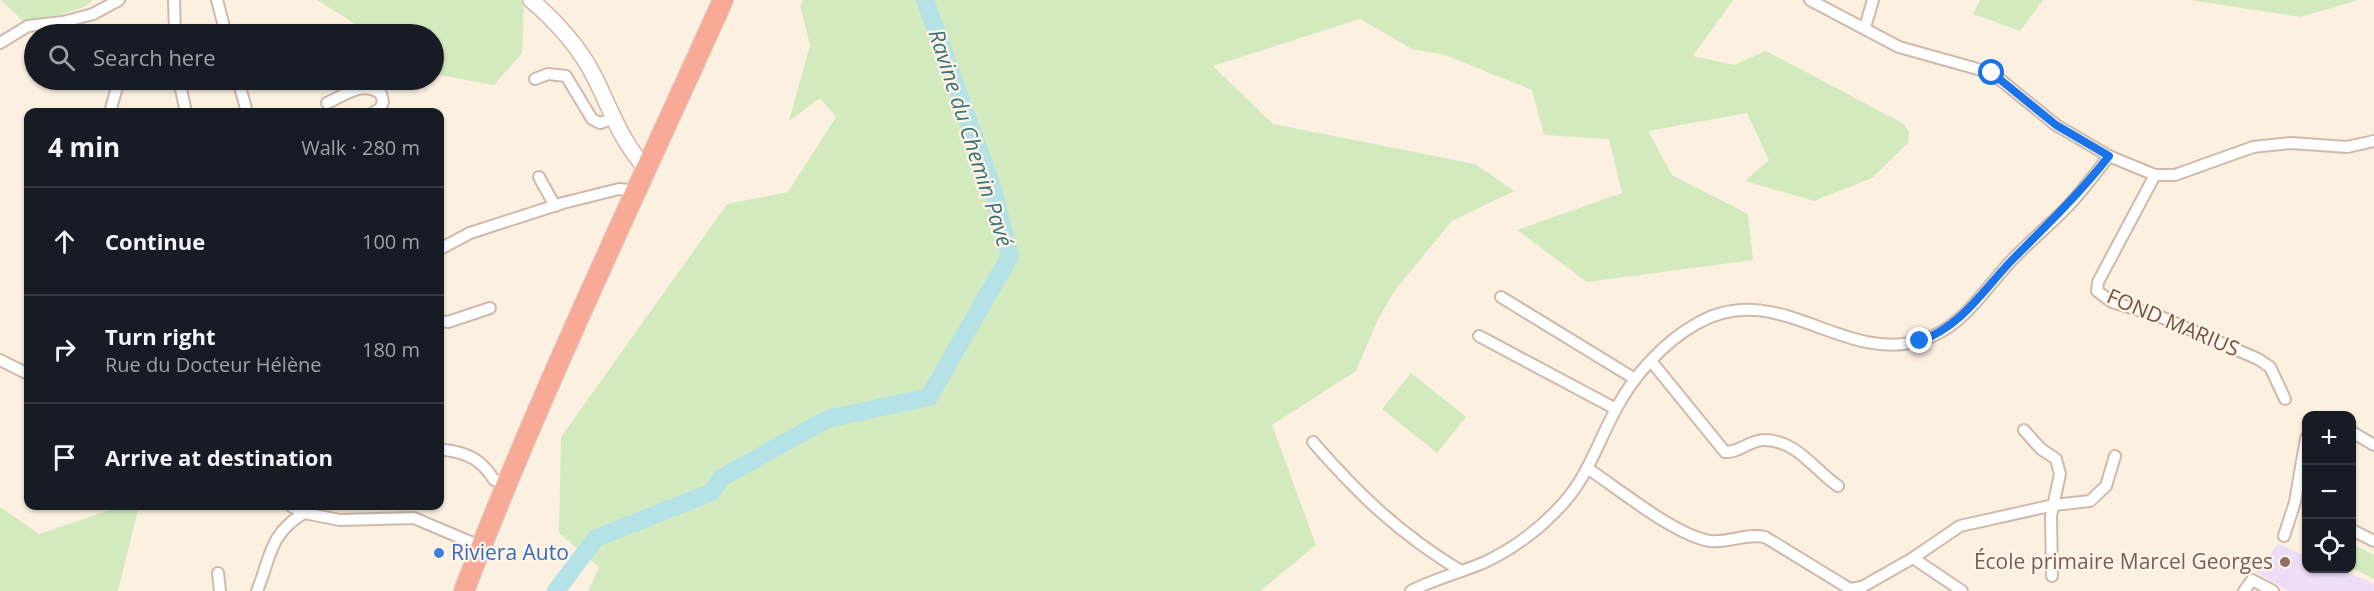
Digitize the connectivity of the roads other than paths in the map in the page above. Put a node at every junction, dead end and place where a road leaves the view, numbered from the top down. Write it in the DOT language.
graph roads {
  1 [pos="119,0"];
  2 [pos="174,0"];
  3 [pos="217,0"];
  4 [pos="531,0"];
  5 [pos="723,0"];
  6 [pos="1810,0"];
  7 [pos="1873,0"];
  8 [pos="46,24"];
  9 [pos="175,24"];
  10 [pos="223,24"];
  11 [pos="1865,27"];
  12 [pos="24,28"];
  13 [pos="0,42"];
  14 [pos="535,79"];
  15 [pos="116,90"];
  16 [pos="181,90"];
  17 [pos="241,90"];
  18 [pos="355,90"];
  19 [pos="373,90"];
  20 [pos="327,103"];
  21 [pos="111,108"];
  22 [pos="185,108"];
  23 [pos="246,108"];
  24 [pos="380,108"];
  25 [pos="612,119"];
  26 [pos="2374,141"];
  27 [pos="2109,156"];
  28 [pos="647,170"];
  29 [pos="2155,175"];
  30 [pos="538,177"];
  31 [pos="637,191"];
  32 [pos="555,206"];
  33 [pos="444,247"];
  34 [pos="1501,297"];
  35 [pos="490,308"];
  36 [pos="444,322"];
  37 [pos="1479,336"];
  38 [pos="0,360"];
  39 [pos="1651,361"];
  40 [pos="24,372"];
  41 [pos="1635,379"];
  42 [pos="2285,399"];
  43 [pos="1616,410"];
  44 [pos="2024,430"];
  45 [pos="2356,435"];
  46 [pos="1313,442"];
  47 [pos="2374,446"];
  48 [pos="444,450"];
  49 [pos="2115,456"];
  50 [pos="2303,465"];
  51 [pos="1587,468"];
  52 [pos="507,482"];
  53 [pos="1838,486"];
  54 [pos="2295,502"];
  55 [pos="2054,506"];
  56 [pos="2302,506"];
  57 [pos="298,510"];
  58 [pos="304,513"];
  59 [pos="2356,532"];
  60 [pos="2284,536"];
  61 [pos="2374,542"];
  62 [pos="480,546"];
  63 [pos="1913,558"];
  64 [pos="1461,571"];
  65 [pos="218,573"];
  66 [pos="2052,576"];
  67 [pos="466,585"];
  68 [pos="220,591"];
  69 [pos="257,591"];
  70 [pos="1411,591"];
  71 [pos="1962,591"];
  72 [pos="2244,591"];
  73 [pos="2273,591"];
  1 -- 8 [label="street"];
  2 -- 9 [label="street"];
  3 -- 10 [label="street"];
  4 -- 25 [label="main road"];
  5 -- 28 [label="highway"];
  6 -- 11 [label="street"];
  7 -- 11 [label="street"];
  11 -- 27 [label="street"];
  12 -- 13 [label="street"];
  14 -- 25 [label="street"];
  15 -- 21 [label="street"];
  16 -- 22 [label="street"];
  17 -- 23 [label="street"];
  18 -- 20 [label="street"];
  19 -- 24 [label="street"];
  25 -- 28 [label="main road"];
  26 -- 29 [label="street"];
  27 -- 29 [label="street"];
  27 -- 39 [label="street"];
  28 -- 31 [label="highway"];
  29 -- 42 [label="street, FOND MARIUS"];
  30 -- 32 [label="street"];
  31 -- 32 [label="street"];
  31 -- 52 [label="highway"];
  32 -- 33 [label="street"];
  34 -- 41 [label="street"];
  35 -- 36 [label="street"];
  37 -- 43 [label="street"];
  38 -- 40 [label="street"];
  39 -- 41 [label="street"];
  39 -- 53 [label="street"];
  41 -- 43 [label="street"];
  43 -- 51 [label="street"];
  44 -- 55 [label="street"];
  45 -- 47 [label="street"];
  46 -- 64 [label="street"];
  48 -- 52 [label="street"];
  49 -- 55 [label="street"];
  50 -- 54 [label="street"];
  51 -- 63 [label="street"];
  51 -- 64 [label="street"];
  52 -- 62 [label="highway"];
  54 -- 56 [label="street"];
  54 -- 60 [label="street"];
  55 -- 63 [label="street"];
  55 -- 66 [label="street"];
  57 -- 58 [label="street"];
  58 -- 62 [label="street"];
  58 -- 69 [label="street"];
  59 -- 61 [label="street"];
  62 -- 67 [label="highway"];
  63 -- 71 [label="street"];
  64 -- 70 [label="street"];
  65 -- 68 [label="street"];
  72 -- 73 [label="street"];
}
